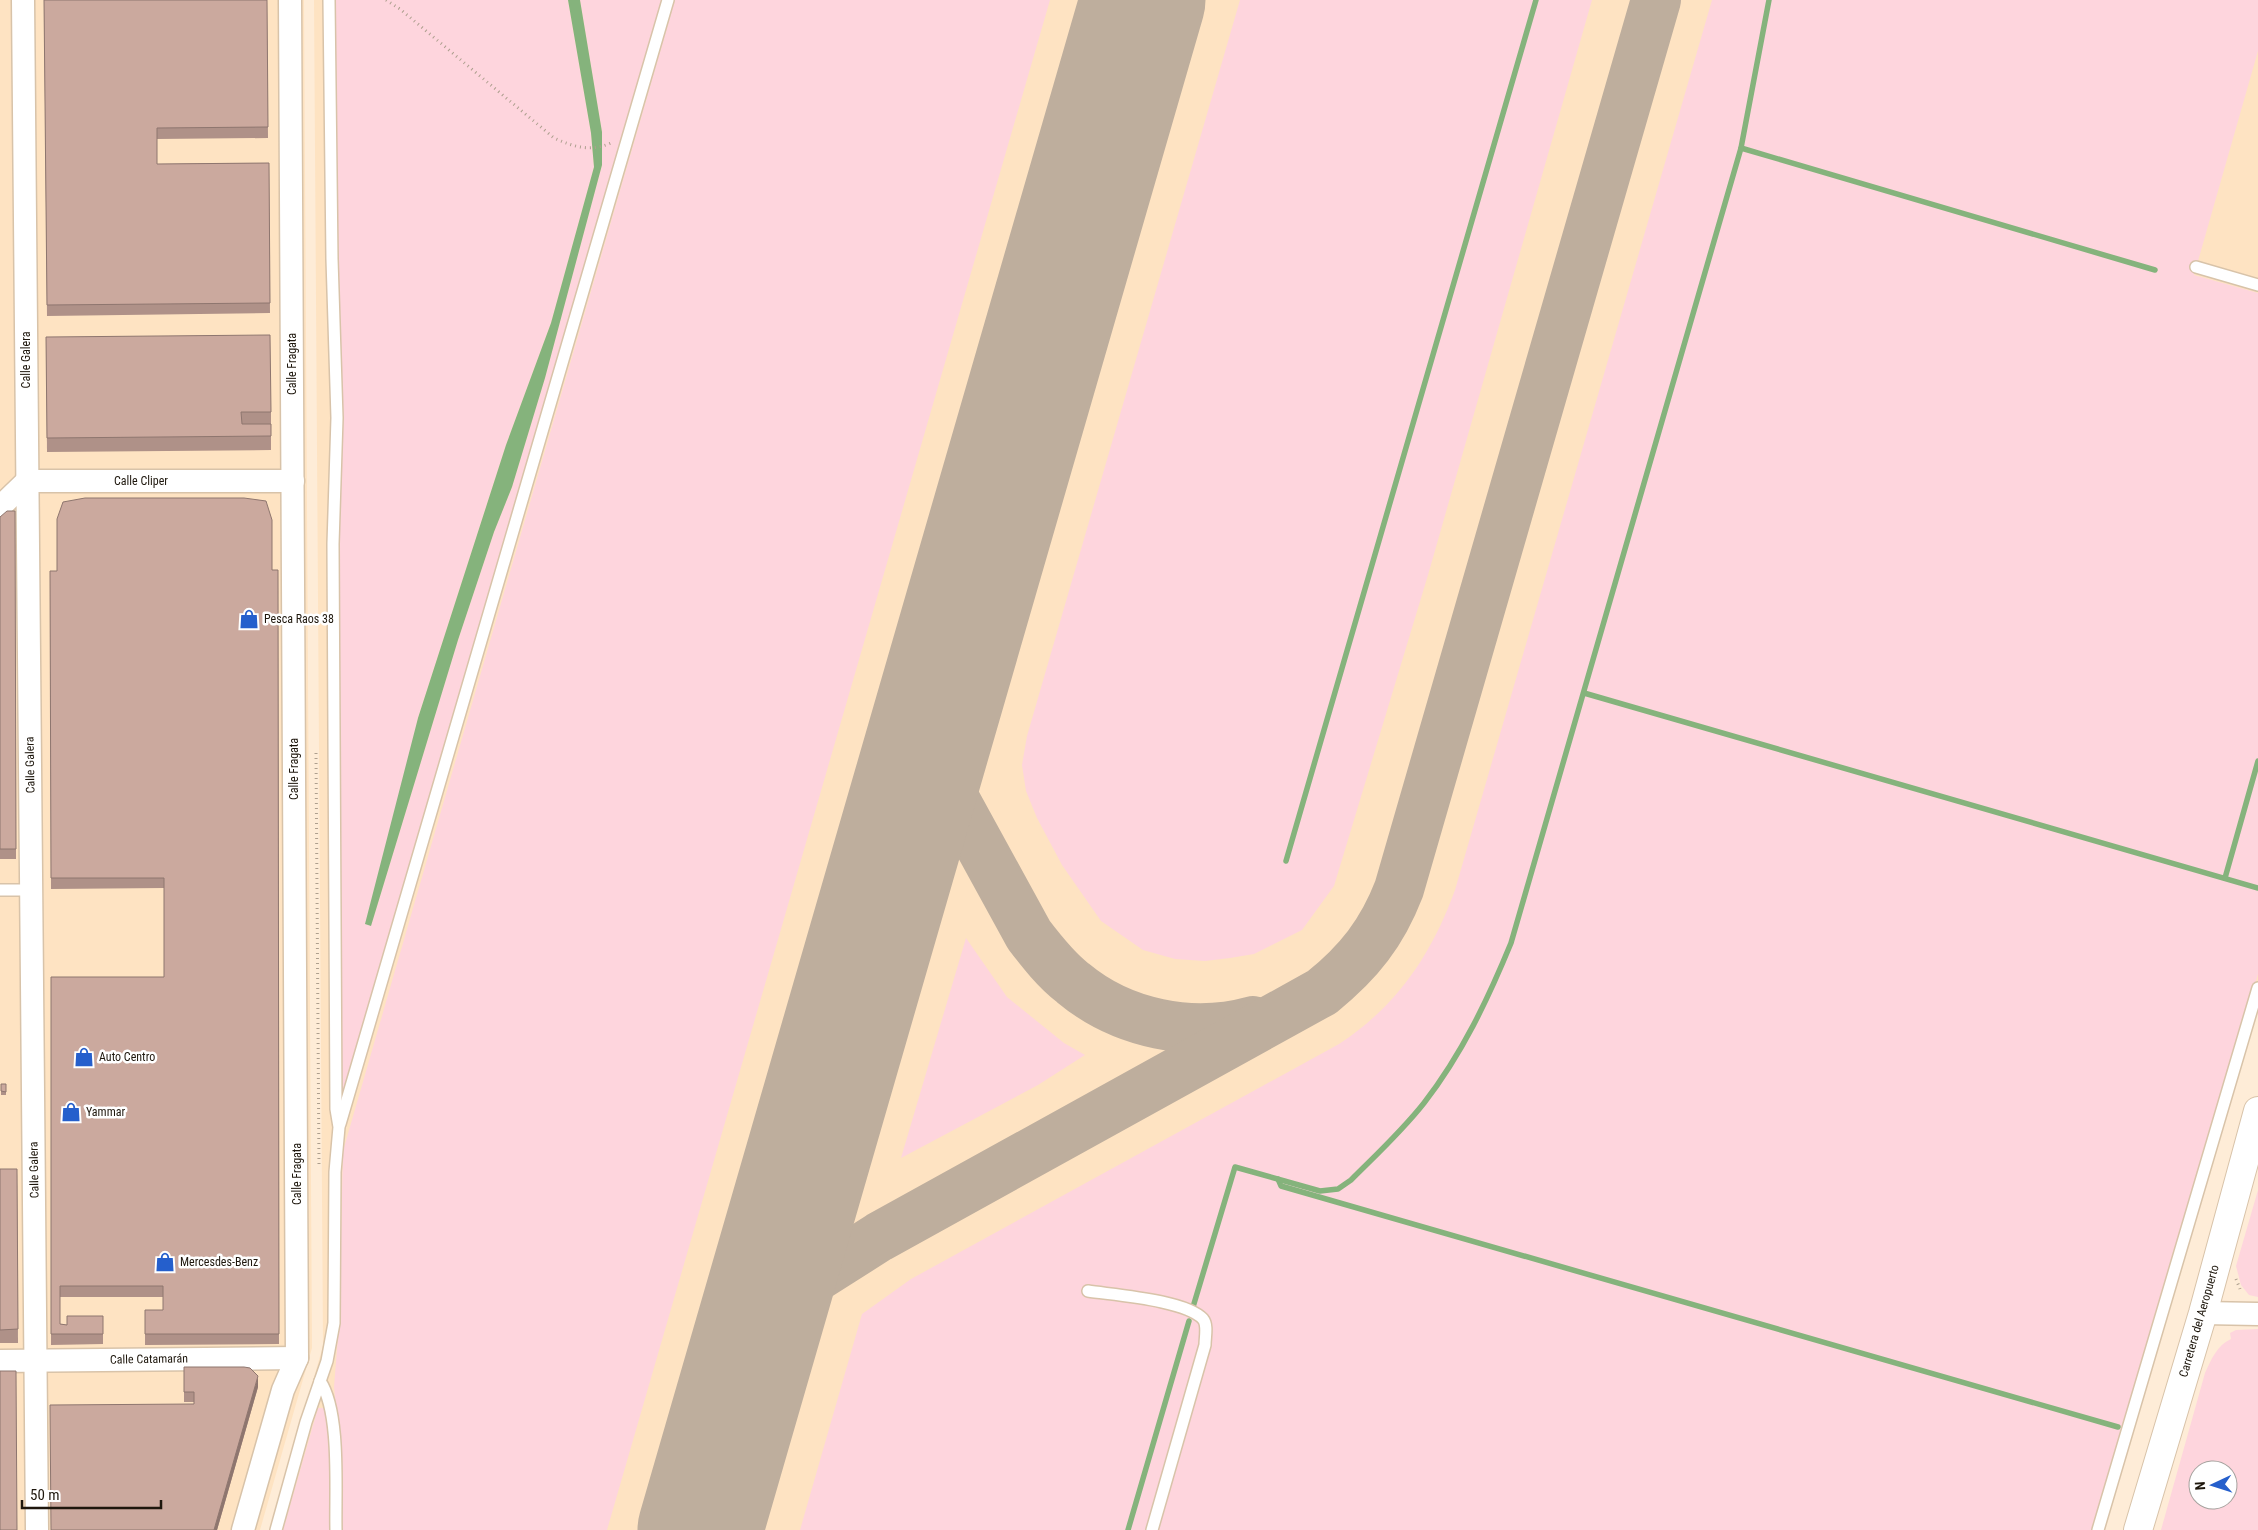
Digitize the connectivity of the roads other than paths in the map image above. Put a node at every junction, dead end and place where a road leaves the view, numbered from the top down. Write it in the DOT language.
graph roads {
  1 [pos="23,0"];
  2 [pos="290,0"];
  3 [pos="329,0"];
  4 [pos="668,0"];
  5 [pos="2196,267"];
  6 [pos="2258,285"];
  7 [pos="27,481"];
  8 [pos="293,481"];
  9 [pos="0,507"];
  10 [pos="0,890"];
  11 [pos="31,890"];
  12 [pos="2258,988"];
  13 [pos="2258,1111"];
  14 [pos="339,1127"];
  15 [pos="1088,1291"];
  16 [pos="2202,1313"];
  17 [pos="2258,1314"];
  18 [pos="298,1358"];
  19 [pos="36,1360"];
  20 [pos="0,1361"];
  21 [pos="320,1381"];
  22 [pos="37,1530"];
  23 [pos="243,1530"];
  24 [pos="276,1530"];
  25 [pos="336,1530"];
  26 [pos="1152,1530"];
  27 [pos="2098,1530"];
  28 [pos="2138,1530"];
  1 -- 7 [label="street, Calle Galera"];
  2 -- 8 [label="street, Calle Fragata"];
  3 -- 14 [label="lane"];
  4 -- 14 [label="lane"];
  5 -- 6 [label="lane"];
  7 -- 8 [label="street, Calle Cliper"];
  7 -- 9 [label="street"];
  7 -- 11 [label="street, Calle Galera"];
  8 -- 18 [label="street, Calle Fragata"];
  10 -- 11 [label="lane"];
  11 -- 19 [label="street, Calle Galera"];
  12 -- 27 [label="lane"];
  13 -- 16 [label="highway, Carretera del Aeropuerto"];
  14 -- 21 [label="lane"];
  15 -- 26 [label="lane"];
  16 -- 17 [label="street"];
  16 -- 28 [label="highway, Carretera del Aeropuerto"];
  18 -- 19 [label="street, Calle Catamarán"];
  18 -- 23 [label="street, Calle Fragata"];
  19 -- 20 [label="street, Calle Catamarán"];
  19 -- 22 [label="street, Calle Galera"];
  21 -- 24 [label="lane"];
  21 -- 25 [label="lane"];
}
